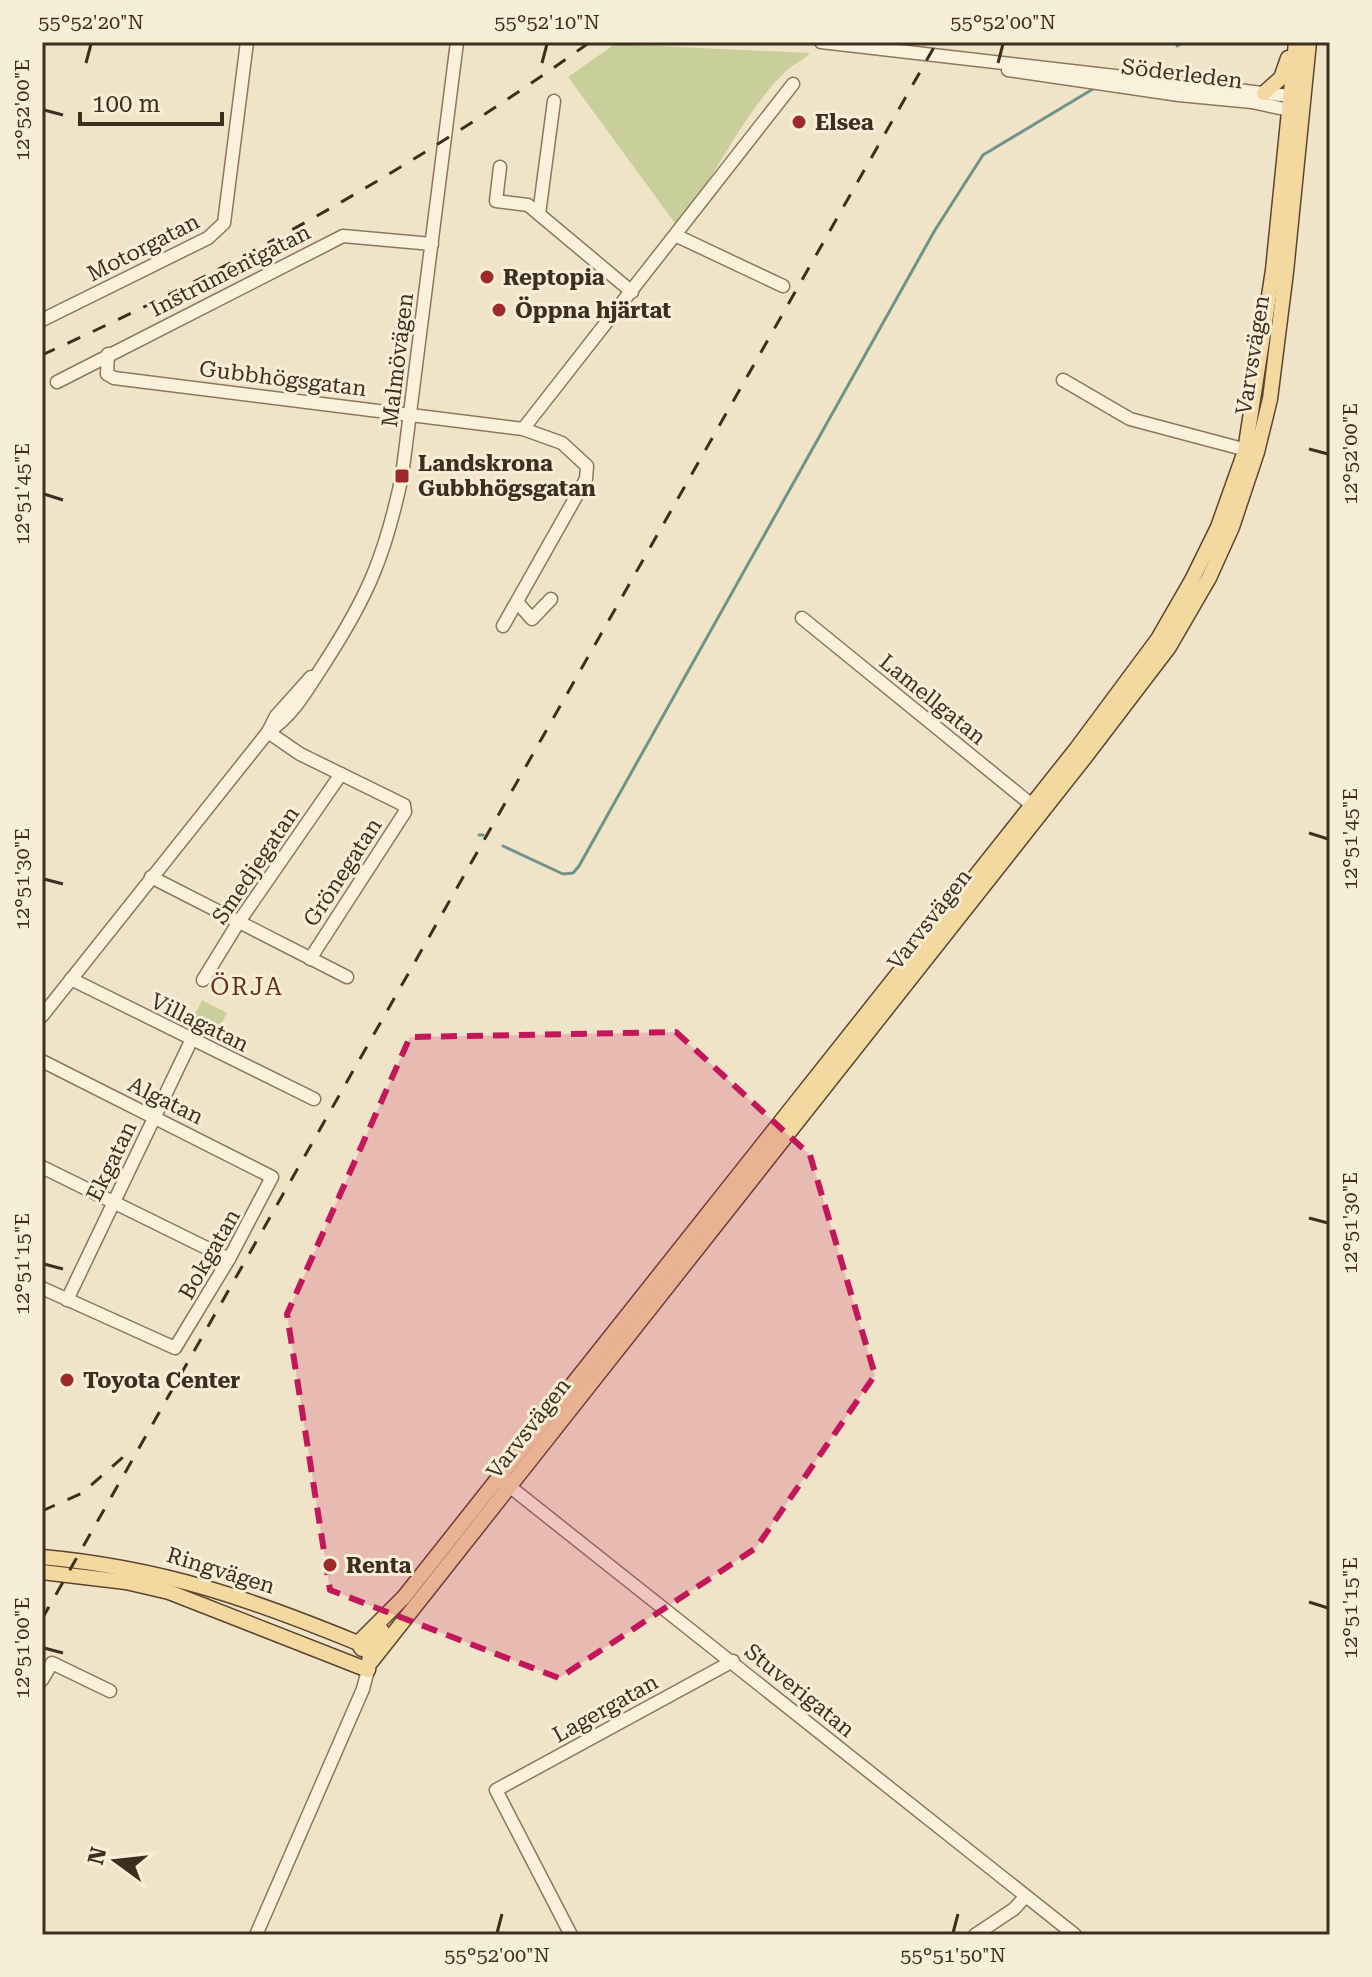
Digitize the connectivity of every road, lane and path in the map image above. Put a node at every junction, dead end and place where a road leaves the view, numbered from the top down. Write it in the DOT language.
graph roads {
  1 [pos="247,42"];
  2 [pos="457,42"];
  3 [pos="821,42"];
  4 [pos="1293,42"];
  5 [pos="1309,42"];
  6 [pos="962,59"];
  7 [pos="793,84"];
  8 [pos="1264,93"];
  9 [pos="554,101"];
  10 [pos="1297,104"];
  11 [pos="500,167"];
  12 [pos="539,214"];
  13 [pos="677,236"];
  14 [pos="432,244"];
  15 [pos="783,286"];
  16 [pos="632,292"];
  17 [pos="42,320"];
  18 [pos="108,354"];
  19 [pos="1063,380"];
  20 [pos="57,382"];
  21 [pos="410,414"];
  22 [pos="523,429"];
  23 [pos="1251,451"];
  24 [pos="551,599"];
  25 [pos="517,602"];
  26 [pos="505,617"];
  27 [pos="802,618"];
  28 [pos="268,732"];
  29 [pos="341,774"];
  30 [pos="1035,808"];
  31 [pos="151,877"];
  32 [pos="238,923"];
  33 [pos="310,959"];
  34 [pos="347,977"];
  35 [pos="71,979"];
  36 [pos="203,980"];
  37 [pos="42,1016"];
  38 [pos="191,1041"];
  39 [pos="42,1061"];
  40 [pos="314,1099"];
  41 [pos="154,1117"];
  42 [pos="42,1167"];
  43 [pos="272,1177"];
  44 [pos="113,1203"];
  45 [pos="229,1259"];
  46 [pos="42,1288"];
  47 [pos="67,1300"];
  48 [pos="504,1482"];
  49 [pos="42,1557"];
  50 [pos="42,1572"];
  51 [pos="404,1597"];
  52 [pos="358,1643"];
  53 [pos="733,1661"];
  54 [pos="369,1666"];
  55 [pos="42,1680"];
  56 [pos="110,1691"];
  57 [pos="1025,1897"];
  58 [pos="256,1935"];
  59 [pos="571,1935"];
  60 [pos="975,1935"];
  61 [pos="1075,1935"];
  1 -- 17 [label="street, Motorgatan"];
  2 -- 14 [label="street, Malmövägen"];
  3 -- 6 [label="street, Söderleden"];
  4 -- 8 [label="main road"];
  4 -- 10 [label="main road"];
  5 -- 10 [label="main road"];
  6 -- 8 [label="street, Söderleden"];
  6 -- 10 [label="street, Söderleden"];
  7 -- 13 [label="street"];
  8 -- 10 [label="street, Söderleden"];
  9 -- 12 [label="street"];
  10 -- 23 [label="main road, Varvsvägen"];
  11 -- 12 [label="street"];
  12 -- 16 [label="street"];
  13 -- 15 [label="street"];
  13 -- 16 [label="street"];
  14 -- 18 [label="street, Instrumentgatan"];
  14 -- 21 [label="street, Malmövägen"];
  16 -- 22 [label="street"];
  18 -- 20 [label="street, Instrumentgatan"];
  18 -- 21 [label="street, Gubbhögsgatan"];
  19 -- 23 [label="street"];
  21 -- 22 [label="street, Gubbhögsgatan"];
  21 -- 28 [label="street, Malmövägen"];
  22 -- 25 [label="street, Gubbhögsgatan"];
  23 -- 30 [label="main road, Varvsvägen"];
  24 -- 25 [label="street"];
  25 -- 26 [label="street, Gubbhögsgatan"];
  27 -- 30 [label="street, Lamellgatan"];
  28 -- 29 [label="street"];
  28 -- 31 [label="street, Malmövägen"];
  29 -- 32 [label="street, Smedjegatan"];
  29 -- 33 [label="street, Grönegatan"];
  30 -- 48 [label="main road, Varvsvägen"];
  31 -- 32 [label="street"];
  31 -- 35 [label="street, Malmövägen"];
  32 -- 33 [label="street"];
  32 -- 36 [label="street, Smedjegatan"];
  33 -- 34 [label="street"];
  35 -- 37 [label="street, Malmövägen"];
  35 -- 38 [label="street, Villagatan"];
  38 -- 40 [label="street, Villagatan"];
  38 -- 41 [label="street, Ekgatan"];
  39 -- 41 [label="street, Algatan"];
  41 -- 43 [label="street, Algatan"];
  41 -- 44 [label="street, Ekgatan"];
  42 -- 44 [label="street"];
  43 -- 45 [label="street, Bokgatan"];
  44 -- 45 [label="street"];
  44 -- 47 [label="street, Ekgatan"];
  45 -- 47 [label="street, Bokgatan"];
  46 -- 47 [label="street"];
  48 -- 51 [label="main road, Varvsvägen"];
  48 -- 53 [label="street, Stuverigatan"];
  48 -- 54 [label="main road, Varvsvägen"];
  49 -- 52 [label="main road, Ringvägen"];
  50 -- 54 [label="main road, Ringvägen"];
  51 -- 52 [label="main road, Varvsvägen"];
  51 -- 54 [label="main road, Varvsvägen"];
  52 -- 54 [label="main road"];
  53 -- 57 [label="street, Stuverigatan"];
  53 -- 59 [label="street, Lagergatan"];
  54 -- 58 [label="street, Varvsvägen"];
  55 -- 56 [label="street"];
  57 -- 60 [label="street"];
  57 -- 61 [label="street, Stuverigatan"];
}
